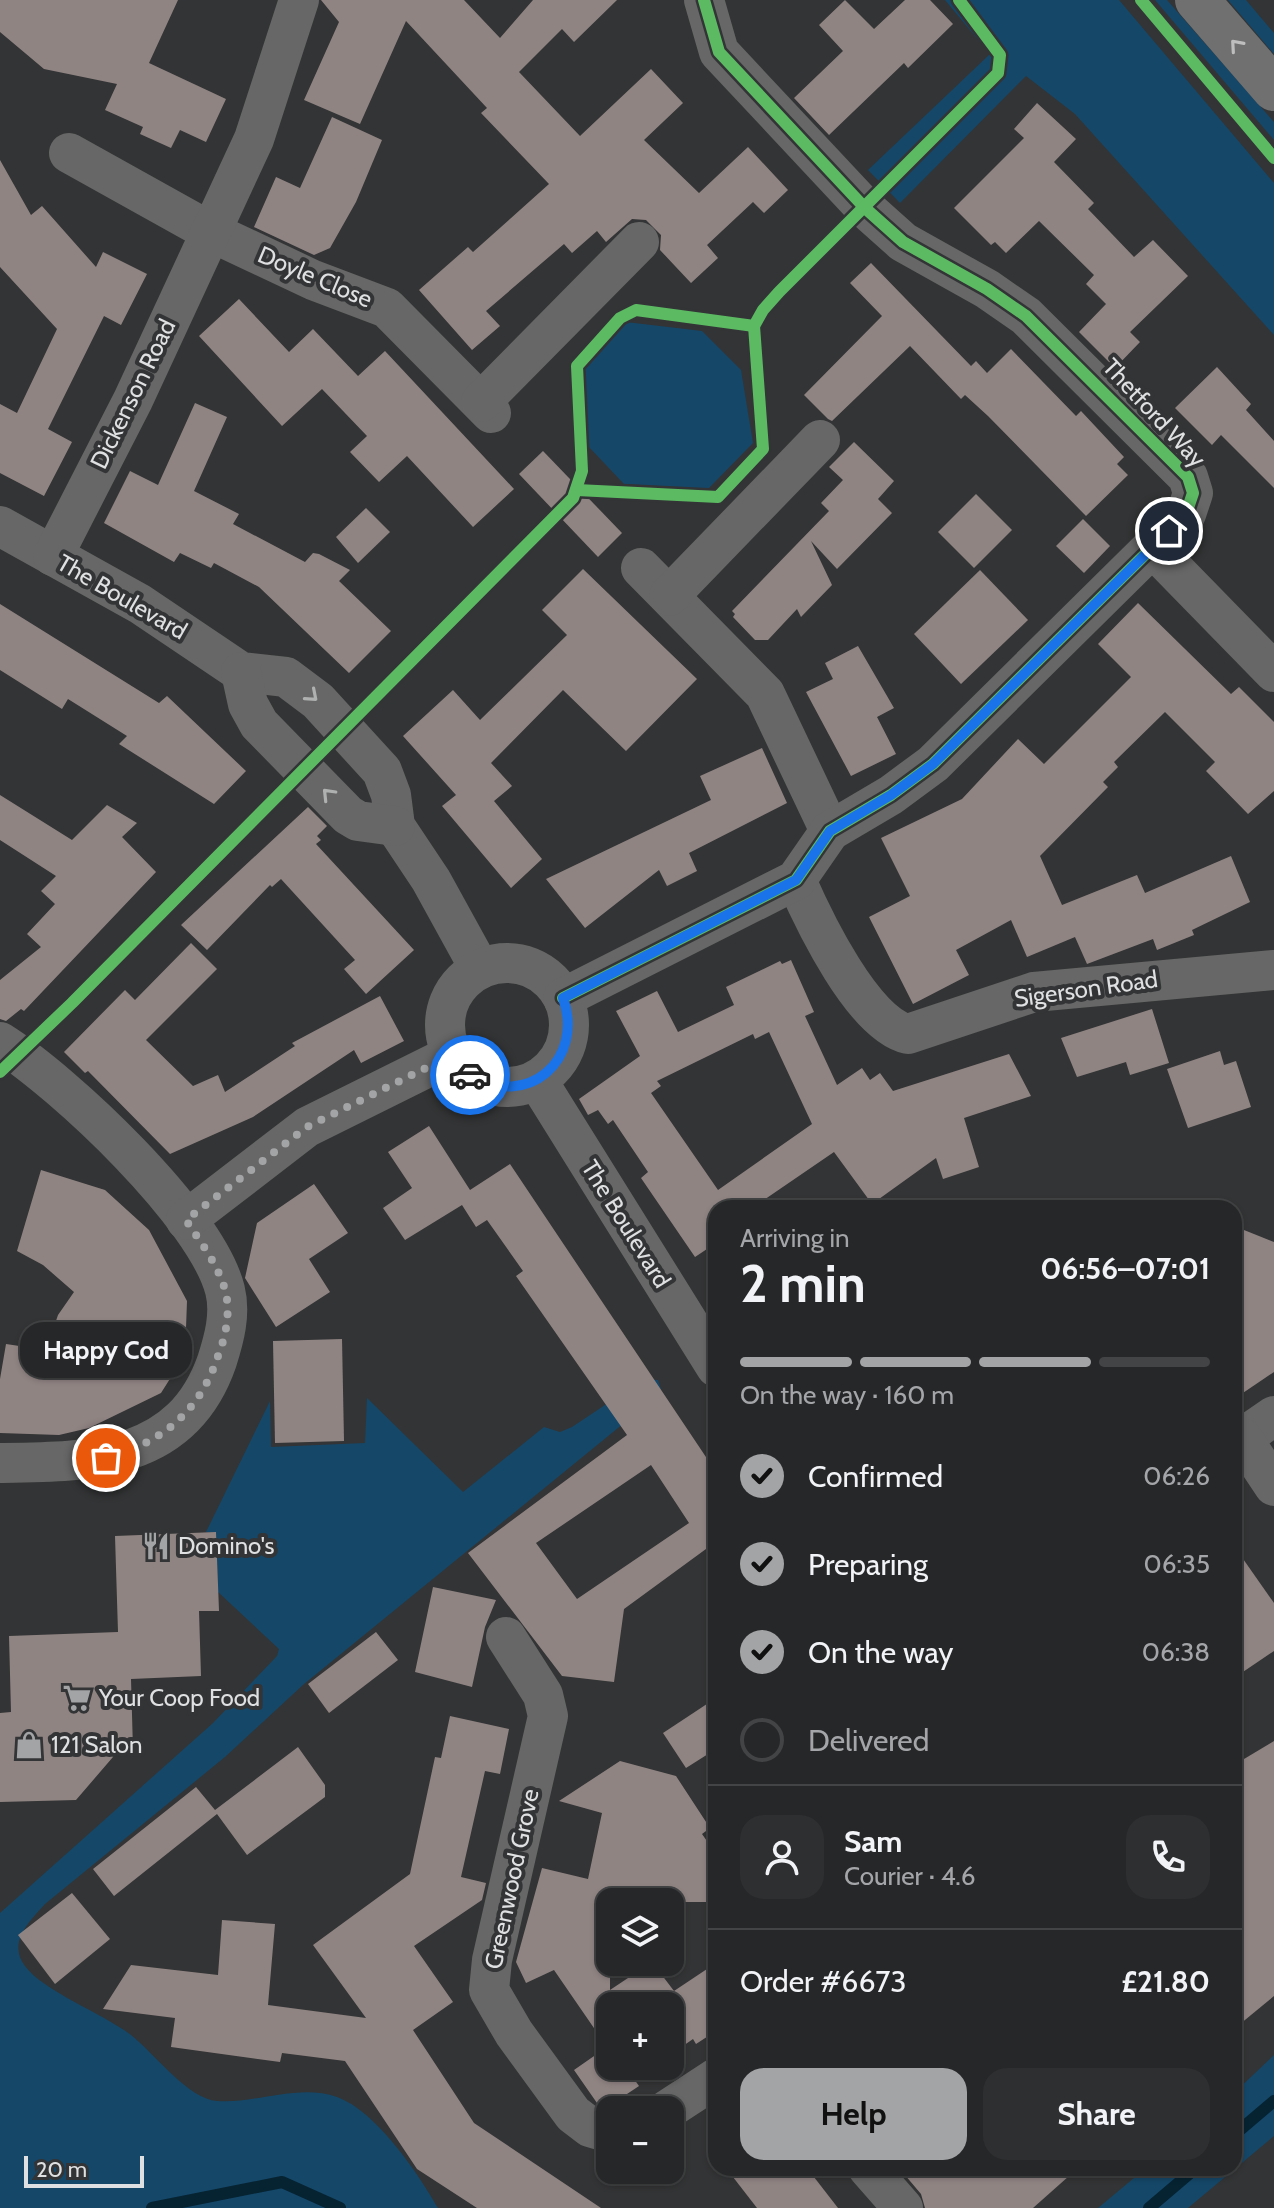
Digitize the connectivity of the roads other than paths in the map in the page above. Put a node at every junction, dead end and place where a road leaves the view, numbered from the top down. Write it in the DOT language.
graph roads {
  1 [pos="299,0"];
  2 [pos="704,0"];
  3 [pos="1197,0"];
  4 [pos="1274,89"];
  5 [pos="69,153"];
  6 [pos="209,231"];
  7 [pos="639,242"];
  8 [pos="820,440"];
  9 [pos="0,526"];
  10 [pos="1152,547"];
  11 [pos="53,556"];
  12 [pos="641,568"];
  13 [pos="669,596"];
  14 [pos="241,672"];
  15 [pos="1274,672"];
  16 [pos="395,826"];
  17 [pos="830,831"];
  18 [pos="796,880"];
  19 [pos="480,969"];
  20 [pos="1274,970"];
  21 [pos="563,998"];
  22 [pos="0,1042"];
  23 [pos="452,1055"];
  24 [pos="537,1080"];
  25 [pos="186,1220"];
  26 [pos="708,1354"];
  27 [pos="1274,1416"];
  28 [pos="1242,1438"];
  29 [pos="1242,1446"];
  30 [pos="0,1463"];
  31 [pos="1274,1486"];
  32 [pos="506,1637"];
  33 [pos="708,2083"];
  34 [pos="684,2099"];
  35 [pos="596,2129"];
  36 [pos="875,2176"];
  37 [pos="903,2208"];
  1 -- 6 [label="street, Dickenson Road"];
  2 -- 10 [label="street, Thetford Way"];
  4 -- 3 [label="main road, one-way"];
  5 -- 6 [label="street"];
  6 -- 7 [label="street, Doyle Close"];
  6 -- 11 [label="street, Dickenson Road"];
  8 -- 13 [label="street"];
  9 -- 11 [label="street, The Boulevard"];
  10 -- 15 [label="street"];
  10 -- 17 [label="street, Thetford Way"];
  11 -- 14 [label="street, The Boulevard"];
  12 -- 13 [label="street"];
  13 -- 17 [label="street"];
  16 -- 14 [label="street, one-way"];
  14 -- 16 [label="street, The Boulevard, one-way"];
  16 -- 19 [label="street, The Boulevard"];
  17 -- 18 [label="street, Thetford Way"];
  18 -- 20 [label="street, Sigerson Road"];
  18 -- 21 [label="street, Thetford Way"];
  19 -- 21 [label="street"];
  19 -- 23 [label="street"];
  21 -- 24 [label="street"];
  22 -- 25 [label="street"];
  23 -- 24 [label="street"];
  23 -- 25 [label="street"];
  24 -- 26 [label="street, The Boulevard"];
  25 -- 30 [label="street"];
  27 -- 28 [label="street"];
  29 -- 31 [label="street"];
  32 -- 35 [label="street, Greenwood Grove"];
  33 -- 34 [label="street"];
  36 -- 37 [label="street"];
}
